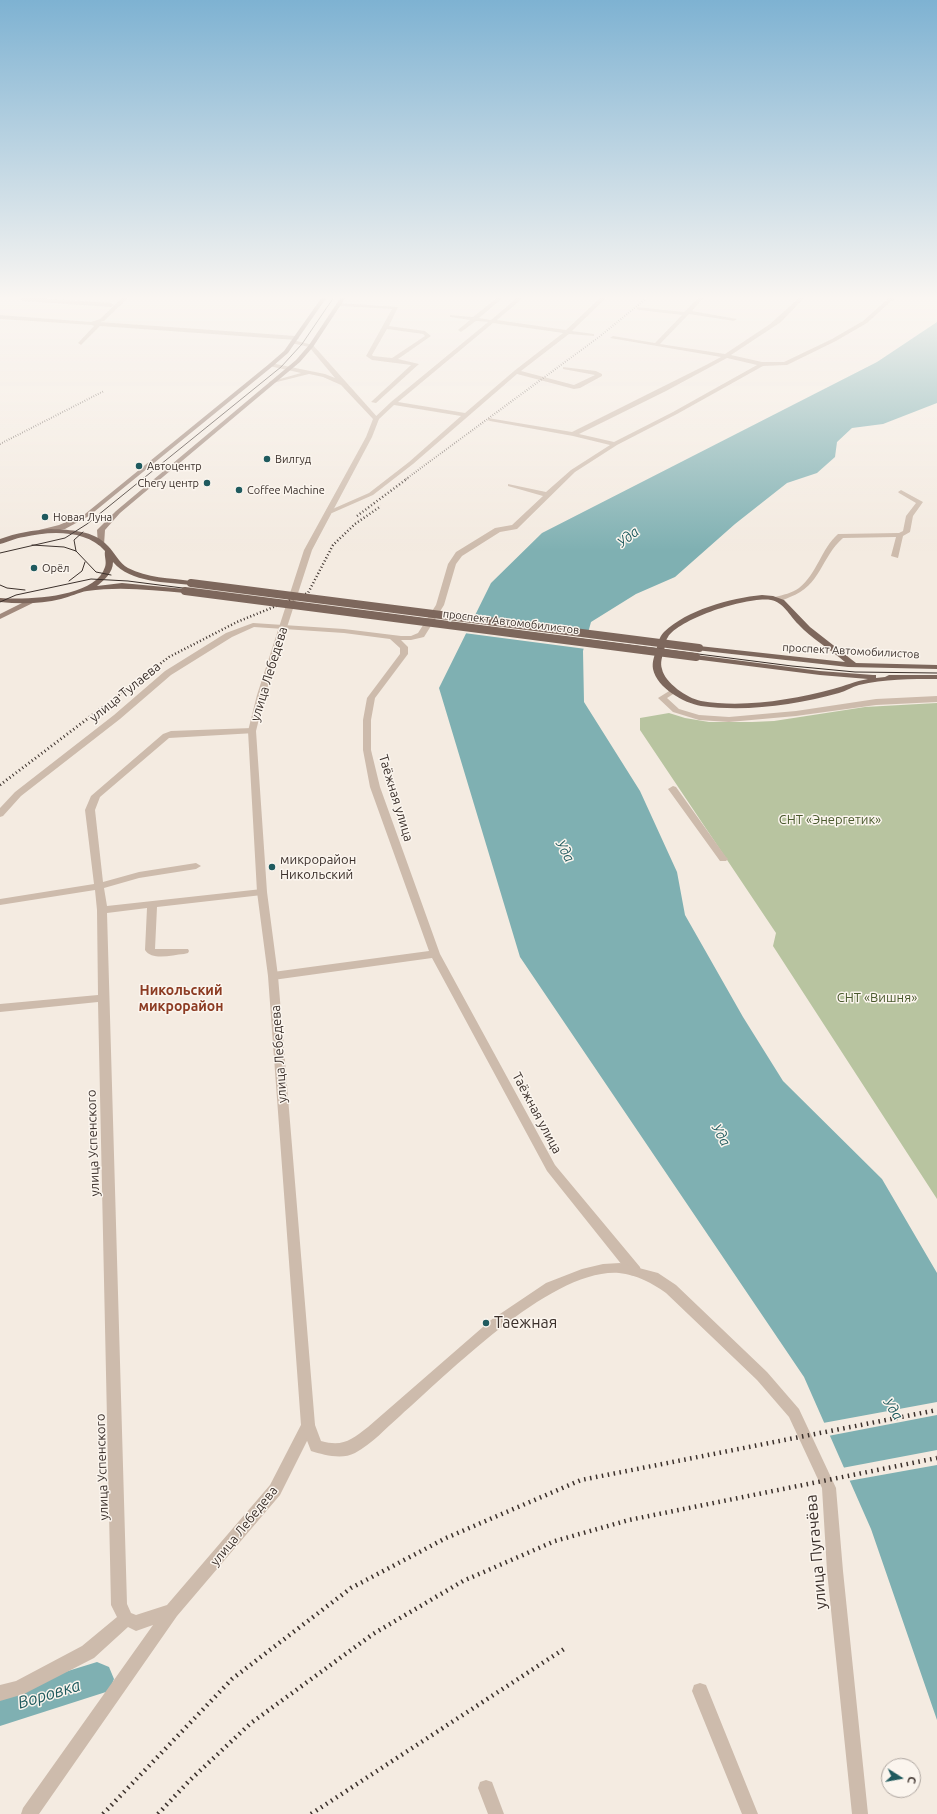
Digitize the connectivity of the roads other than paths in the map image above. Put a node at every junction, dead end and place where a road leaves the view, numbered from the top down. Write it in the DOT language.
graph roads {
  1 [pos="251,382"];
  2 [pos="272,382"];
  3 [pos="338,382"];
  4 [pos="341,382"];
  5 [pos="396,382"];
  6 [pos="418,382"];
  7 [pos="504,382"];
  8 [pos="550,382"];
  9 [pos="588,382"];
  10 [pos="679,382"];
  11 [pos="731,382"];
  12 [pos="344,385"];
  13 [pos="358,400"];
  14 [pos="374,402"];
  15 [pos="393,402"];
  16 [pos="464,415"];
  17 [pos="376,419"];
  18 [pos="490,419"];
  19 [pos="573,434"];
  20 [pos="615,444"];
  21 [pos="510,485"];
  22 [pos="901,492"];
  23 [pos="548,495"];
  24 [pos="330,512"];
  25 [pos="42,532"];
  26 [pos="900,535"];
  27 [pos="1,541"];
  28 [pos="101,543"];
  29 [pos="107,550"];
  30 [pos="895,556"];
  31 [pos="82,590"];
  32 [pos="778,599"];
  33 [pos="0,600"];
  34 [pos="33,601"];
  35 [pos="0,617"];
  36 [pos="284,627"];
  37 [pos="393,638"];
  38 [pos="853,665"];
  39 [pos="937,666"];
  40 [pos="820,673"];
  41 [pos="937,676"];
  42 [pos="896,678"];
  43 [pos="674,690"];
  44 [pos="838,691"];
  45 [pos="937,699"];
  46 [pos="252,731"];
  47 [pos="673,789"];
  48 [pos="0,814"];
  49 [pos="723,859"];
  50 [pos="196,866"];
  51 [pos="99,886"];
  52 [pos="262,892"];
  53 [pos="0,902"];
  54 [pos="152,904"];
  55 [pos="102,910"];
  56 [pos="184,951"];
  57 [pos="435,954"];
  58 [pos="274,976"];
  59 [pos="103,998"];
  60 [pos="0,1008"];
  61 [pos="635,1271"];
  62 [pos="308,1425"];
  63 [pos="172,1611"];
  64 [pos="126,1619"];
  65 [pos="700,1691"];
  66 [pos="0,1693"];
  67 [pos="486,1788"];
  68 [pos="29,1814"];
  69 [pos="496,1814"];
  70 [pos="750,1814"];
  71 [pos="860,1814"];
  1 -- 25 [label="main road"];
  2 -- 28 [label="main road"];
  3 -- 12 [label="street"];
  4 -- 12 [label="street"];
  5 -- 14 [label="street"];
  6 -- 15 [label="street, улица Лебедева"];
  7 -- 16 [label="street"];
  8 -- 9 [label="street"];
  10 -- 19 [label="street"];
  11 -- 20 [label="street"];
  12 -- 13 [label="street"];
  13 -- 14 [label="street"];
  13 -- 17 [label="street"];
  14 -- 15 [label="street"];
  15 -- 16 [label="street"];
  15 -- 17 [label="street, улица Лебедева"];
  16 -- 24 [label="street"];
  17 -- 24 [label="street, улица Лебедева"];
  18 -- 19 [label="street"];
  19 -- 20 [label="street"];
  20 -- 23 [label="street"];
  21 -- 23 [label="street"];
  22 -- 26 [label="street"];
  23 -- 37 [label="street, улица Тулаева"];
  24 -- 36 [label="street, улица Лебедева"];
  25 -- 27 [label="main road"];
  25 -- 28 [label="main road"];
  26 -- 30 [label="street"];
  26 -- 32 [label="street"];
  28 -- 29 [label="main road, проспект Автомобилистов"];
  29 -- 31 [label="main road"];
  29 -- 38 [label="main road, проспект Автомобилистов, bridge"];
  31 -- 34 [label="main road"];
  31 -- 40 [label="main road, проспект Автомобилистов, bridge"];
  32 -- 38 [label="main road"];
  32 -- 43 [label="main road"];
  33 -- 34 [label="main road"];
  34 -- 35 [label="main road"];
  36 -- 37 [label="street, улица Тулаева"];
  36 -- 46 [label="street, улица Лебедева"];
  36 -- 48 [label="street, улица Тулаева"];
  37 -- 57 [label="street, Таёжная улица"];
  38 -- 39 [label="main road, проспект Автомобилистов"];
  40 -- 42 [label="main road, проспект Автомобилистов"];
  40 -- 44 [label="main road"];
  41 -- 42 [label="main road, проспект Автомобилистов"];
  42 -- 44 [label="main road"];
  43 -- 44 [label="main road"];
  43 -- 45 [label="street"];
  46 -- 51 [label="street, улица Успенского"];
  46 -- 52 [label="street, улица Лебедева"];
  47 -- 49 [label="street"];
  50 -- 51 [label="street"];
  51 -- 53 [label="street"];
  51 -- 55 [label="street, улица Успенского"];
  52 -- 54 [label="street"];
  52 -- 58 [label="street, улица Лебедева"];
  54 -- 55 [label="street"];
  54 -- 56 [label="street"];
  55 -- 59 [label="street, улица Успенского"];
  57 -- 58 [label="street"];
  57 -- 61 [label="street, Таёжная улица"];
  58 -- 62 [label="street, улица Лебедева"];
  59 -- 60 [label="street"];
  59 -- 64 [label="street, улица Успенского"];
  61 -- 62 [label="street, улица Пугачёва"];
  61 -- 71 [label="street, улица Пугачёва"];
  62 -- 63 [label="street, улица Лебедева"];
  63 -- 64 [label="street"];
  63 -- 68 [label="street, улица Лебедева"];
  64 -- 66 [label="street"];
  65 -- 70 [label="street"];
  67 -- 69 [label="street"];
}
